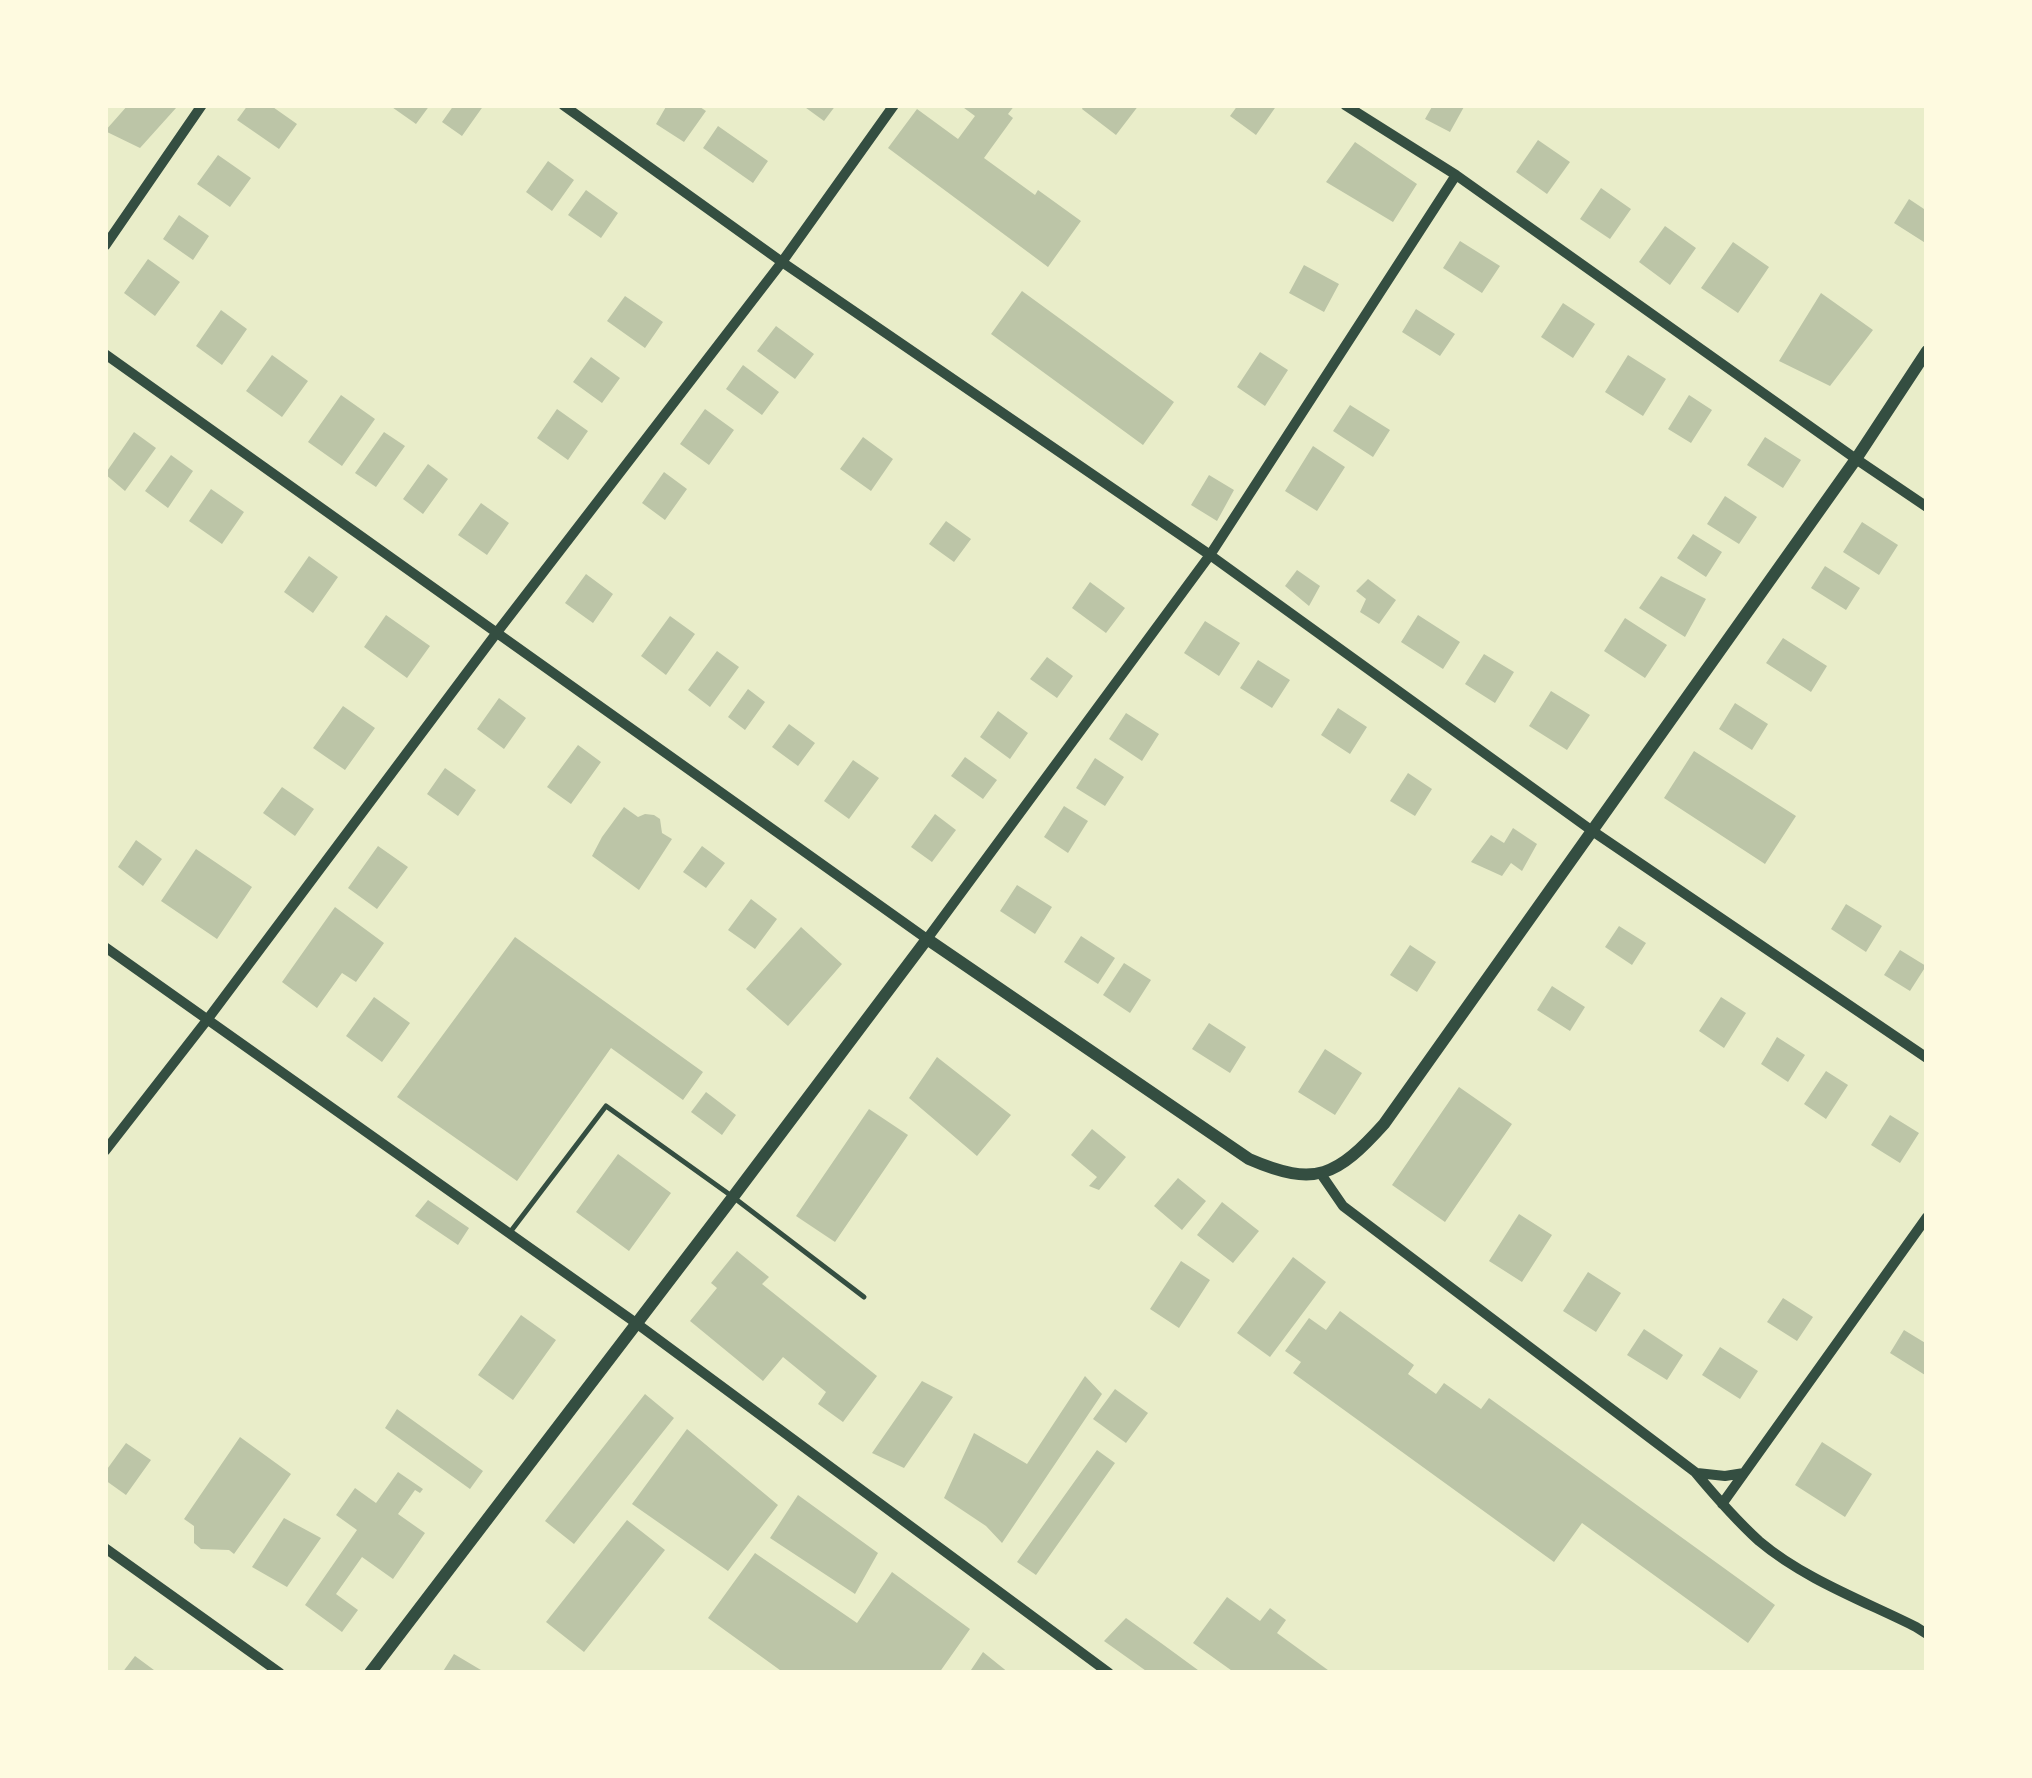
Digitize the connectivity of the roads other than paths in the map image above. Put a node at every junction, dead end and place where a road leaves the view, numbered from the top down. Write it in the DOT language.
graph roads {
  1 [pos="202,105"];
  2 [pos="563,105"];
  3 [pos="894,105"];
  4 [pos="1345,105"];
  5 [pos="1456,175"];
  6 [pos="105,246"];
  7 [pos="782,262"];
  8 [pos="1927,351"];
  9 [pos="105,354"];
  10 [pos="1856,459"];
  11 [pos="1927,506"];
  12 [pos="1210,554"];
  13 [pos="498,631"];
  14 [pos="1591,830"];
  15 [pos="927,938"];
  16 [pos="105,947"];
  17 [pos="207,1020"];
  18 [pos="1927,1058"];
  19 [pos="105,1151"];
  20 [pos="1321,1174"];
  21 [pos="734,1197"];
  22 [pos="1927,1218"];
  23 [pos="509,1234"];
  24 [pos="864,1298"];
  25 [pos="636,1323"];
  26 [pos="1696,1472"];
  27 [pos="1745,1472"];
  28 [pos="1722,1504"];
  29 [pos="105,1548"];
  30 [pos="1927,1634"];
  31 [pos="280,1673"];
  32 [pos="370,1673"];
  33 [pos="1109,1673"];
  1 -- 6 [label="street"];
  2 -- 7 [label="street"];
  3 -- 7 [label="street"];
  4 -- 5 [label="street"];
  5 -- 10 [label="street"];
  5 -- 12 [label="street"];
  7 -- 12 [label="street"];
  7 -- 13 [label="street"];
  8 -- 10 [label="street"];
  9 -- 13 [label="street"];
  10 -- 11 [label="street"];
  10 -- 14 [label="street"];
  12 -- 14 [label="street"];
  12 -- 15 [label="street"];
  13 -- 15 [label="street"];
  13 -- 17 [label="street"];
  14 -- 18 [label="street"];
  14 -- 20 [label="street"];
  15 -- 20 [label="street"];
  15 -- 21 [label="street"];
  16 -- 17 [label="street"];
  17 -- 19 [label="street"];
  17 -- 23 [label="street"];
  20 -- 26 [label="street"];
  21 -- 23 [label="lane"];
  21 -- 24 [label="lane"];
  21 -- 25 [label="street"];
  22 -- 27 [label="street"];
  23 -- 25 [label="street"];
  25 -- 32 [label="street"];
  25 -- 33 [label="street"];
  26 -- 27 [label="street"];
  26 -- 28 [label="street"];
  27 -- 28 [label="street"];
  28 -- 30 [label="street"];
  29 -- 31 [label="street"];
}
